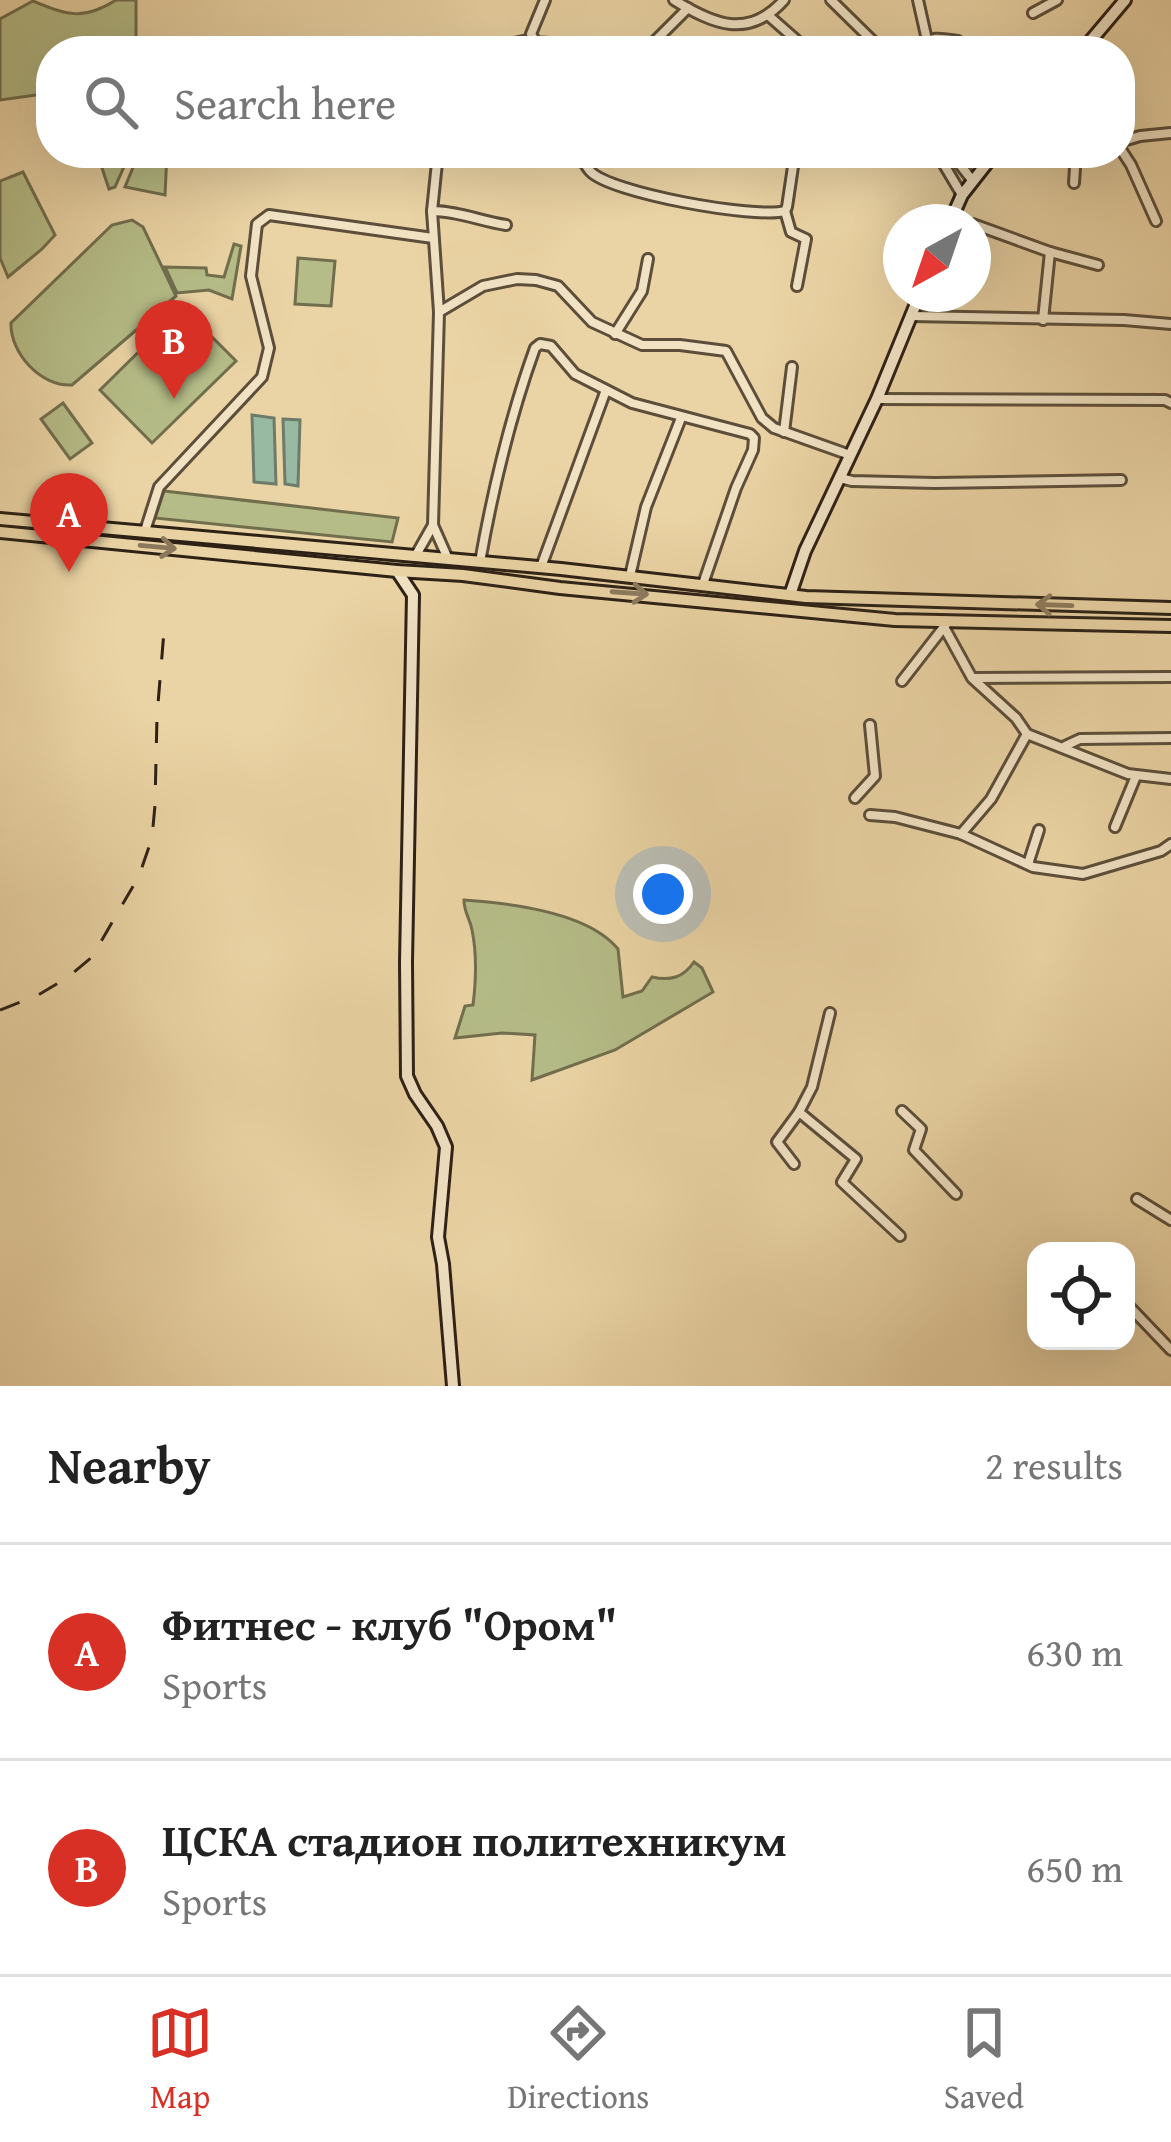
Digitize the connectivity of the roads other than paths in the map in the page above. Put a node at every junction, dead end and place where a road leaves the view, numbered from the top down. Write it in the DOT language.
graph roads {
  1 [pos="545,0"];
  2 [pos="674,0"];
  3 [pos="784,0"];
  4 [pos="831,0"];
  5 [pos="917,0"];
  6 [pos="1057,0"];
  7 [pos="1125,0"];
  8 [pos="688,8"];
  9 [pos="1033,13"];
  10 [pos="769,16"];
  11 [pos="531,36"];
  12 [pos="661,36"];
  13 [pos="792,36"];
  14 [pos="868,36"];
  15 [pos="923,36"];
  16 [pos="1095,36"];
  17 [pos="1171,133"];
  18 [pos="1135,138"];
  19 [pos="436,168"];
  20 [pos="592,168"];
  21 [pos="792,168"];
  22 [pos="947,168"];
  23 [pos="963,168"];
  24 [pos="982,168"];
  25 [pos="1075,168"];
  26 [pos="1132,168"];
  27 [pos="972,180"];
  28 [pos="1074,184"];
  29 [pos="962,195"];
  30 [pos="958,204"];
  31 [pos="432,211"];
  32 [pos="785,211"];
  33 [pos="1156,221"];
  34 [pos="506,225"];
  35 [pos="991,231"];
  36 [pos="433,238"];
  37 [pos="1050,252"];
  38 [pos="648,259"];
  39 [pos="1098,265"];
  40 [pos="797,286"];
  41 [pos="913,312"];
  42 [pos="439,313"];
  43 [pos="911,316"];
  44 [pos="1043,320"];
  45 [pos="1171,324"];
  46 [pos="615,334"];
  47 [pos="792,368"];
  48 [pos="606,390"];
  49 [pos="877,399"];
  50 [pos="1171,403"];
  51 [pos="681,418"];
  52 [pos="784,432"];
  53 [pos="850,455"];
  54 [pos="840,478"];
  55 [pos="1121,480"];
  56 [pos="0,519"];
  57 [pos="433,525"];
  58 [pos="146,531"];
  59 [pos="0,532"];
  60 [pos="280,551"];
  61 [pos="415,556"];
  62 [pos="448,559"];
  63 [pos="480,562"];
  64 [pos="542,568"];
  65 [pos="562,569"];
  66 [pos="397,571"];
  67 [pos="429,573"];
  68 [pos="630,576"];
  69 [pos="704,584"];
  70 [pos="560,588"];
  71 [pos="790,595"];
  72 [pos="413,596"];
  73 [pos="865,600"];
  74 [pos="1171,608"];
  75 [pos="863,617"];
  76 [pos="946,624"];
  77 [pos="1171,626"];
  78 [pos="1171,677"];
  79 [pos="972,678"];
  80 [pos="902,681"];
  81 [pos="870,725"];
  82 [pos="1027,734"];
  83 [pos="1171,738"];
  84 [pos="1064,747"];
  85 [pos="1136,776"];
  86 [pos="1171,779"];
  87 [pos="855,798"];
  88 [pos="870,815"];
  89 [pos="1114,826"];
  90 [pos="1039,830"];
  91 [pos="961,834"];
  92 [pos="1171,844"];
  93 [pos="1028,864"];
  94 [pos="830,1013"];
  95 [pos="902,1111"];
  96 [pos="799,1112"];
  97 [pos="794,1163"];
  98 [pos="956,1194"];
  99 [pos="1137,1199"];
  100 [pos="1171,1220"];
  101 [pos="901,1236"];
  102 [pos="1135,1312"];
  103 [pos="1171,1350"];
  104 [pos="453,1386"];
  1 -- 11 [label="street"];
  2 -- 8 [label="street"];
  3 -- 10 [label="street"];
  4 -- 14 [label="street"];
  5 -- 15 [label="street"];
  6 -- 9 [label="street"];
  7 -- 16 [label="street"];
  8 -- 10 [label="street"];
  8 -- 12 [label="street"];
  10 -- 13 [label="street"];
  17 -- 18 [label="street"];
  19 -- 31 [label="street"];
  20 -- 32 [label="street"];
  21 -- 32 [label="street"];
  22 -- 29 [label="street"];
  23 -- 27 [label="street"];
  24 -- 27 [label="street"];
  25 -- 28 [label="street"];
  26 -- 33 [label="street"];
  27 -- 29 [label="street"];
  29 -- 30 [label="street"];
  31 -- 34 [label="street"];
  31 -- 36 [label="street"];
  32 -- 40 [label="street"];
  35 -- 37 [label="street"];
  36 -- 42 [label="street"];
  36 -- 58 [label="street"];
  37 -- 39 [label="street"];
  37 -- 44 [label="street"];
  38 -- 46 [label="street"];
  41 -- 43 [label="street"];
  42 -- 46 [label="street"];
  42 -- 57 [label="street"];
  43 -- 44 [label="street"];
  43 -- 49 [label="street"];
  44 -- 45 [label="street"];
  46 -- 52 [label="street"];
  47 -- 52 [label="street"];
  48 -- 51 [label="street"];
  48 -- 63 [label="street"];
  48 -- 64 [label="street"];
  49 -- 50 [label="street"];
  49 -- 53 [label="street"];
  51 -- 68 [label="street"];
  51 -- 69 [label="street"];
  52 -- 53 [label="street"];
  53 -- 54 [label="street"];
  54 -- 55 [label="street"];
  54 -- 71 [label="street"];
  56 -- 58 [label="main road"];
  57 -- 61 [label="street"];
  57 -- 62 [label="street"];
  58 -- 60 [label="main road"];
  59 -- 60 [label="main road, one-way"];
  60 -- 61 [label="main road"];
  60 -- 66 [label="main road"];
  61 -- 62 [label="main road"];
  62 -- 63 [label="main road"];
  63 -- 64 [label="main road"];
  64 -- 65 [label="main road"];
  65 -- 68 [label="main road"];
  65 -- 70 [label="main road"];
  66 -- 67 [label="main road"];
  66 -- 72 [label="street"];
  67 -- 70 [label="main road"];
  67 -- 72 [label="street"];
  68 -- 69 [label="main road"];
  69 -- 71 [label="main road"];
  70 -- 75 [label="main road, one-way"];
  71 -- 73 [label="main road"];
  72 -- 104 [label="street"];
  74 -- 73 [label="main road, one-way"];
  73 -- 75 [label="main road"];
  75 -- 76 [label="main road"];
  76 -- 77 [label="main road"];
  76 -- 79 [label="street"];
  76 -- 80 [label="street"];
  78 -- 79 [label="street"];
  79 -- 82 [label="street"];
  81 -- 87 [label="street"];
  82 -- 84 [label="street"];
  82 -- 91 [label="street"];
  83 -- 84 [label="street"];
  84 -- 85 [label="street"];
  85 -- 86 [label="street"];
  85 -- 89 [label="street"];
  88 -- 91 [label="street"];
  90 -- 93 [label="street"];
  91 -- 93 [label="street"];
  92 -- 93 [label="street"];
  94 -- 96 [label="street"];
  95 -- 98 [label="street"];
  96 -- 97 [label="street"];
  96 -- 101 [label="street"];
  99 -- 100 [label="street"];
  102 -- 103 [label="street"];
}
